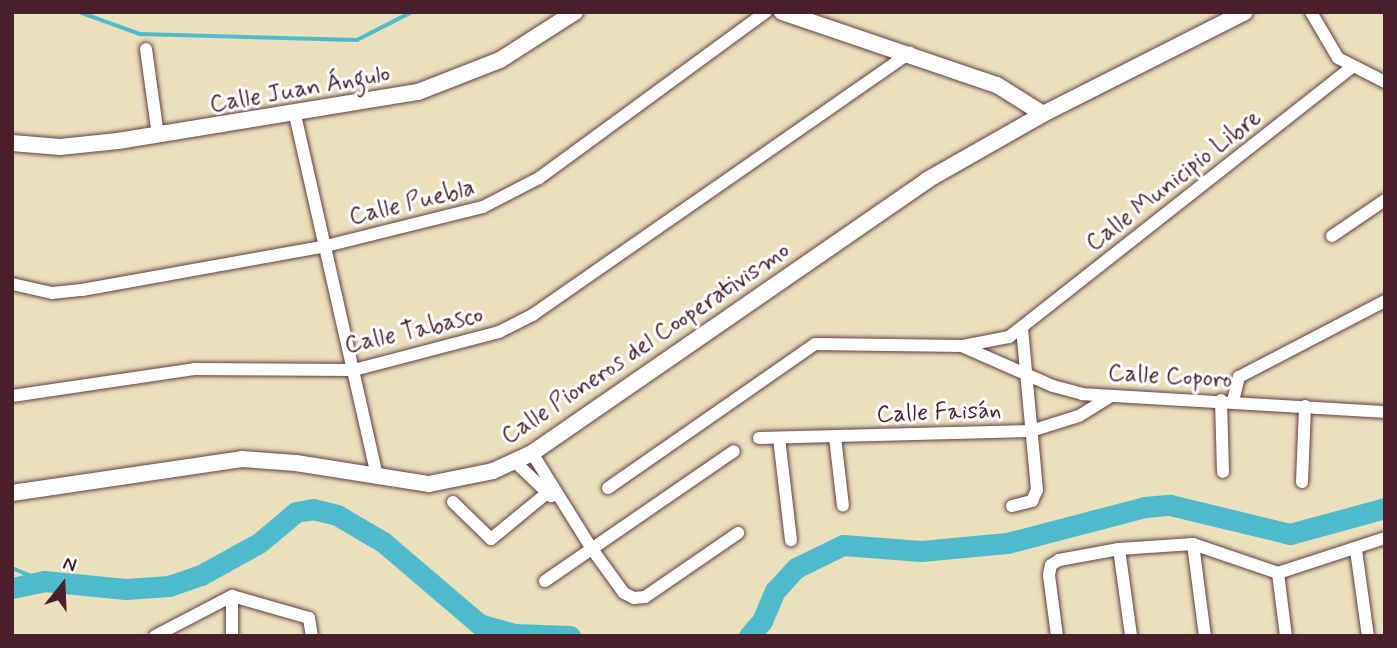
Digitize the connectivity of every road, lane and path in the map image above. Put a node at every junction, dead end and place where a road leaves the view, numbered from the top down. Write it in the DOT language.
graph roads {
  1 [pos="575,12"];
  2 [pos="766,12"];
  3 [pos="782,12"];
  4 [pos="1245,12"];
  5 [pos="1311,12"];
  6 [pos="146,49"];
  7 [pos="910,53"];
  8 [pos="1352,67"];
  9 [pos="1385,82"];
  10 [pos="1043,114"];
  11 [pos="295,116"];
  12 [pos="158,136"];
  13 [pos="12,143"];
  14 [pos="1385,200"];
  15 [pos="1332,236"];
  16 [pos="326,246"];
  17 [pos="12,284"];
  18 [pos="1385,301"];
  19 [pos="1022,328"];
  20 [pos="963,346"];
  21 [pos="354,370"];
  22 [pos="1026,373"];
  23 [pos="1111,396"];
  24 [pos="12,397"];
  25 [pos="1227,401"];
  26 [pos="1305,406"];
  27 [pos="1385,412"];
  28 [pos="1031,431"];
  29 [pos="835,437"];
  30 [pos="759,438"];
  31 [pos="779,438"];
  32 [pos="734,451"];
  33 [pos="532,453"];
  34 [pos="515,462"];
  35 [pos="1223,472"];
  36 [pos="377,478"];
  37 [pos="1302,482"];
  38 [pos="608,488"];
  39 [pos="12,493"];
  40 [pos="551,493"];
  41 [pos="453,502"];
  42 [pos="843,506"];
  43 [pos="1012,506"];
  44 [pos="738,533"];
  45 [pos="1385,538"];
  46 [pos="790,540"];
  47 [pos="1193,544"];
  48 [pos="592,549"];
  49 [pos="1119,549"];
  50 [pos="1356,550"];
  51 [pos="1278,573"];
  52 [pos="545,581"];
  53 [pos="232,596"];
  54 [pos="155,636"];
  55 [pos="232,636"];
  56 [pos="312,636"];
  57 [pos="1057,636"];
  58 [pos="1131,636"];
  59 [pos="1205,636"];
  60 [pos="1286,636"];
  61 [pos="1368,636"];
  1 -- 11 [label="street, Calle Juan Ángulo"];
  2 -- 16 [label="street, Calle Puebla"];
  3 -- 7 [label="street"];
  4 -- 10 [label="street, Calle Pioneros del Cooperativismo"];
  5 -- 8 [label="street"];
  6 -- 12 [label="street"];
  7 -- 10 [label="street"];
  7 -- 21 [label="street, Calle Tabasco"];
  8 -- 9 [label="street"];
  8 -- 19 [label="street, Calle Municipio Libre"];
  10 -- 33 [label="street, Calle Pioneros del Cooperativismo"];
  11 -- 12 [label="street, Calle Juan Ángulo"];
  11 -- 16 [label="street"];
  12 -- 13 [label="street, Calle Juan Ángulo"];
  14 -- 15 [label="street"];
  16 -- 17 [label="street, Calle Puebla"];
  16 -- 21 [label="street"];
  18 -- 25 [label="street"];
  19 -- 20 [label="street, Calle Coporo"];
  19 -- 22 [label="street"];
  20 -- 22 [label="street, Calle Coporo"];
  20 -- 38 [label="street, Calle Coporo"];
  21 -- 24 [label="street, Calle Tabasco"];
  21 -- 36 [label="street"];
  22 -- 23 [label="street, Calle Coporo"];
  22 -- 28 [label="street"];
  23 -- 25 [label="street, Calle Coporo"];
  23 -- 28 [label="street, Calle Faisán"];
  25 -- 26 [label="street, Calle Coporo"];
  25 -- 35 [label="street"];
  26 -- 27 [label="street, Calle Coporo"];
  26 -- 37 [label="street"];
  28 -- 29 [label="street, Calle Faisán"];
  28 -- 43 [label="street"];
  29 -- 31 [label="street, Calle Faisán"];
  29 -- 42 [label="street"];
  30 -- 31 [label="street, Calle Faisán"];
  31 -- 46 [label="street"];
  32 -- 48 [label="street"];
  33 -- 34 [label="street, Calle Pioneros del Cooperativismo"];
  33 -- 40 [label="street"];
  34 -- 36 [label="street, Calle Pioneros del Cooperativismo"];
  34 -- 40 [label="street"];
  36 -- 39 [label="street, Calle Pioneros del Cooperativismo"];
  40 -- 41 [label="street"];
  40 -- 48 [label="street"];
  44 -- 48 [label="street"];
  45 -- 50 [label="street"];
  47 -- 49 [label="street"];
  47 -- 51 [label="street"];
  47 -- 59 [label="street"];
  48 -- 52 [label="street"];
  49 -- 57 [label="street"];
  49 -- 58 [label="street"];
  50 -- 51 [label="street"];
  50 -- 61 [label="street"];
  51 -- 60 [label="street"];
  53 -- 54 [label="street"];
  53 -- 55 [label="street"];
  53 -- 56 [label="street"];
}
